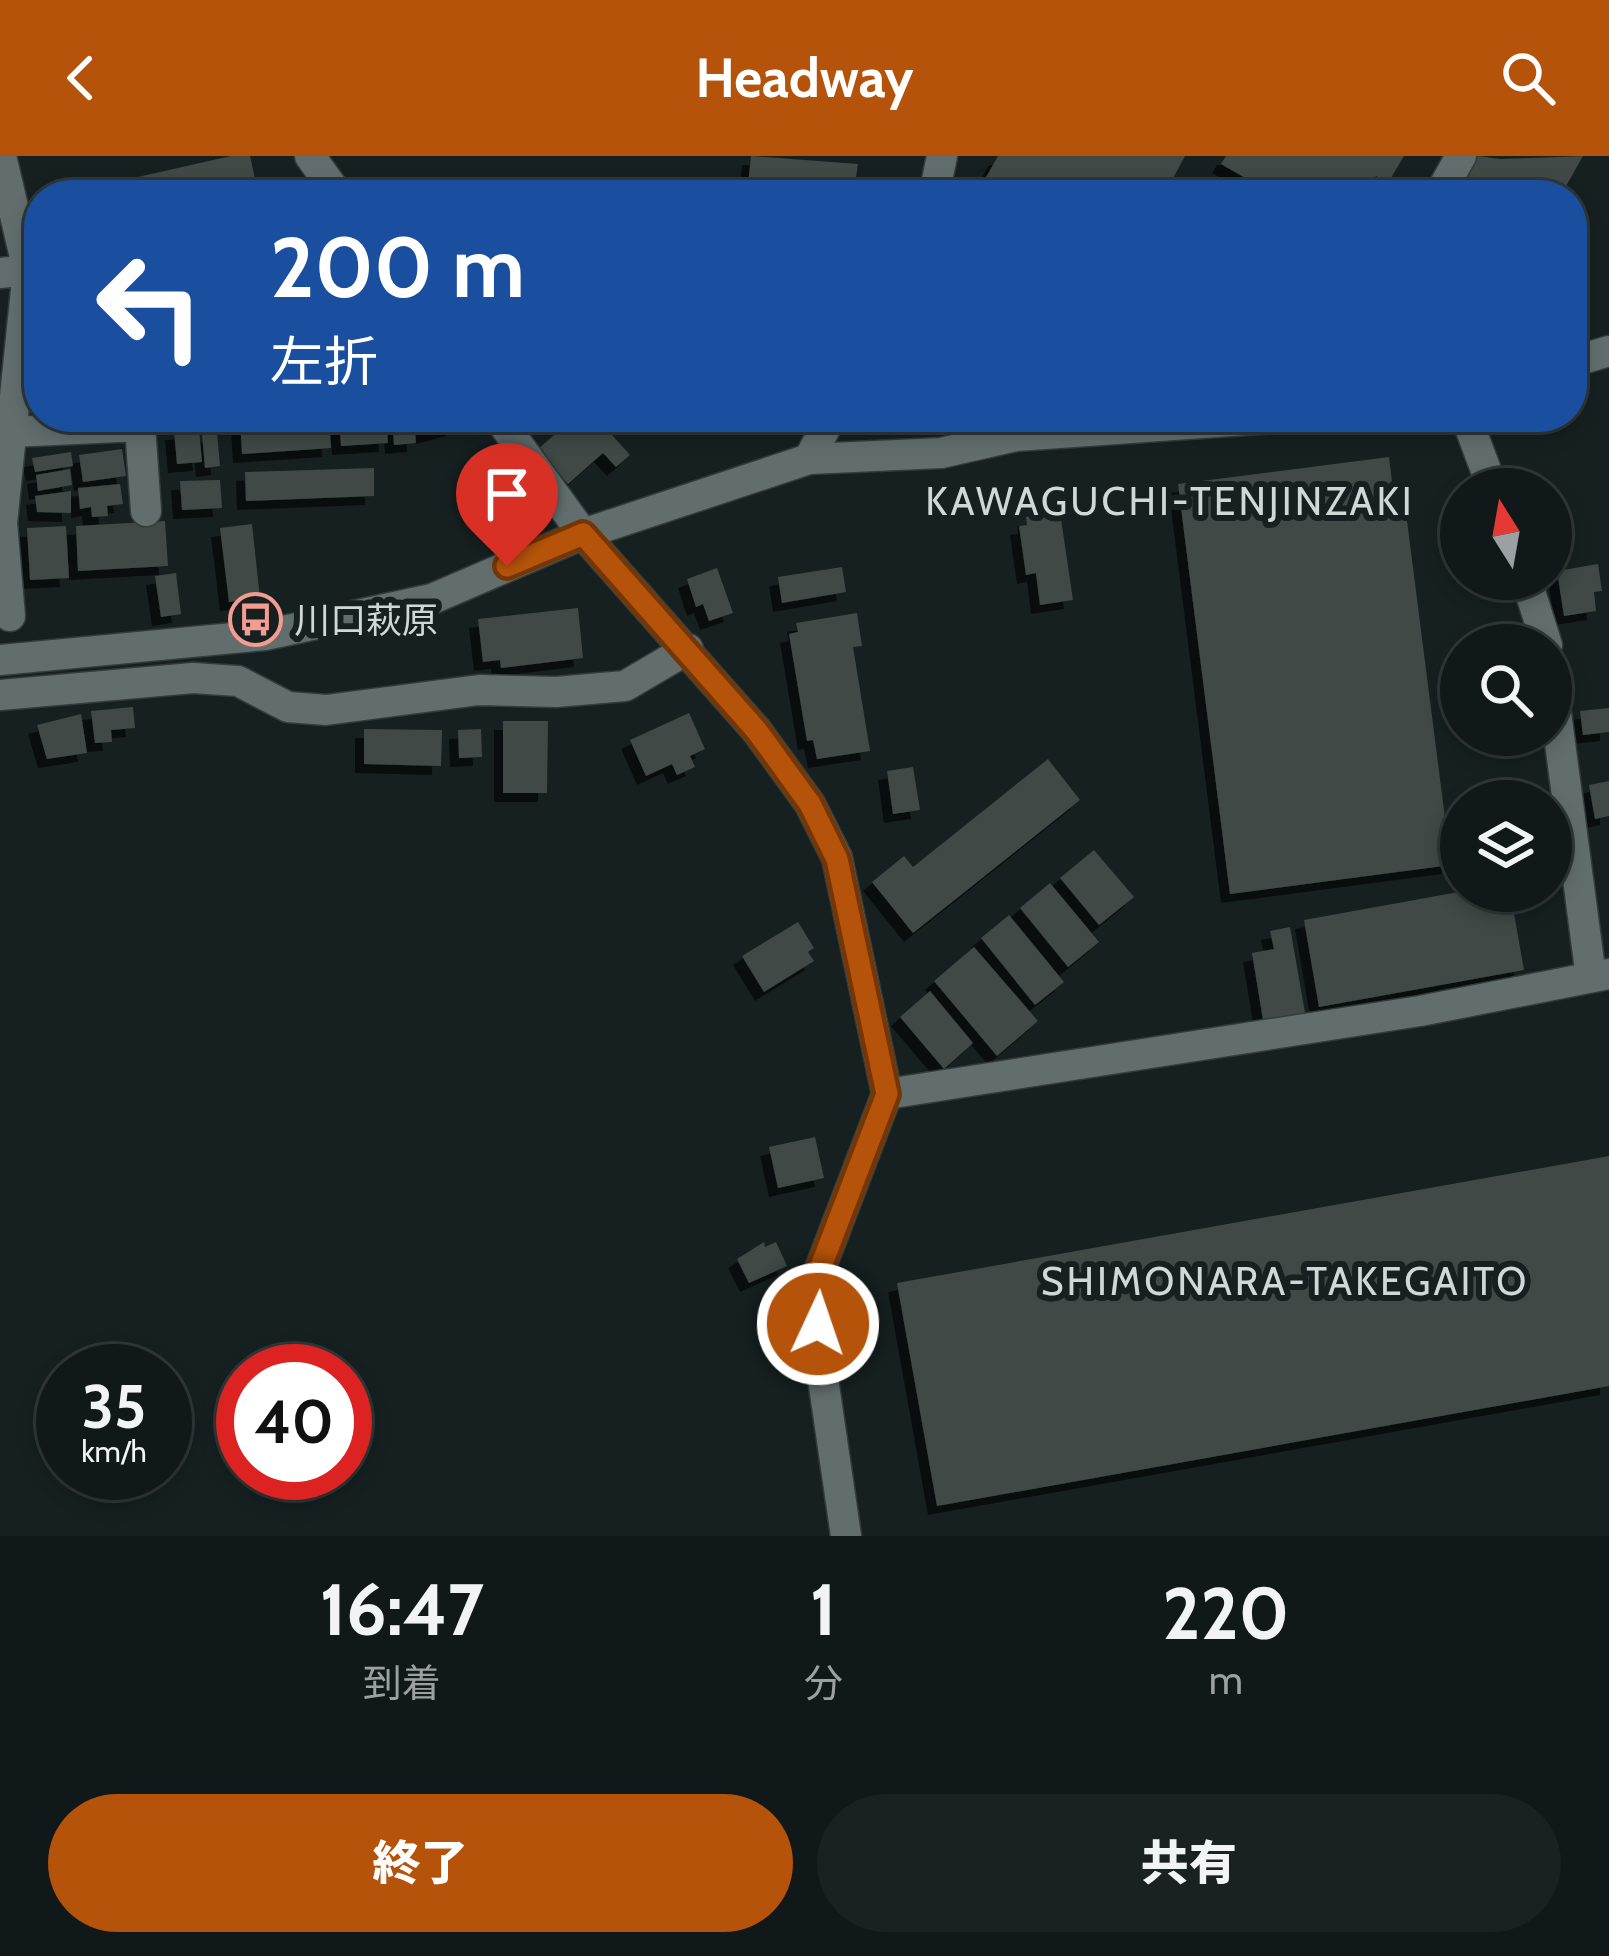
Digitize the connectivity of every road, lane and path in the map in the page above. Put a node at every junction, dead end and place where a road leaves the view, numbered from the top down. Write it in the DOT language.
graph roads {
  1 [pos="2,156"];
  2 [pos="14,271"];
  3 [pos="30,432"];
  4 [pos="140,432"];
  5 [pos="509,432"];
  6 [pos="823,432"];
  7 [pos="1074,432"];
  8 [pos="1471,432"];
  9 [pos="12,433"];
  10 [pos="809,459"];
  11 [pos="1484,468"];
  12 [pos="146,511"];
  13 [pos="583,534"];
  14 [pos="10,616"];
  15 [pos="688,649"];
  16 [pos="0,661"];
  17 [pos="0,695"];
  18 [pos="1564,756"];
  19 [pos="1600,976"];
  20 [pos="887,1094"];
  21 [pos="846,1536"];
  1 -- 2 [label="street"];
  2 -- 9 [label="street"];
  3 -- 9 [label="street"];
  4 -- 12 [label="street"];
  5 -- 13 [label="street"];
  6 -- 10 [label="street"];
  7 -- 10 [label="street"];
  8 -- 11 [label="street"];
  9 -- 14 [label="street"];
  10 -- 13 [label="street"];
  13 -- 15 [label="street"];
  13 -- 16 [label="street"];
  15 -- 17 [label="street"];
  15 -- 20 [label="street"];
  18 -- 19 [label="street"];
  19 -- 20 [label="street"];
  20 -- 21 [label="street"];
}
